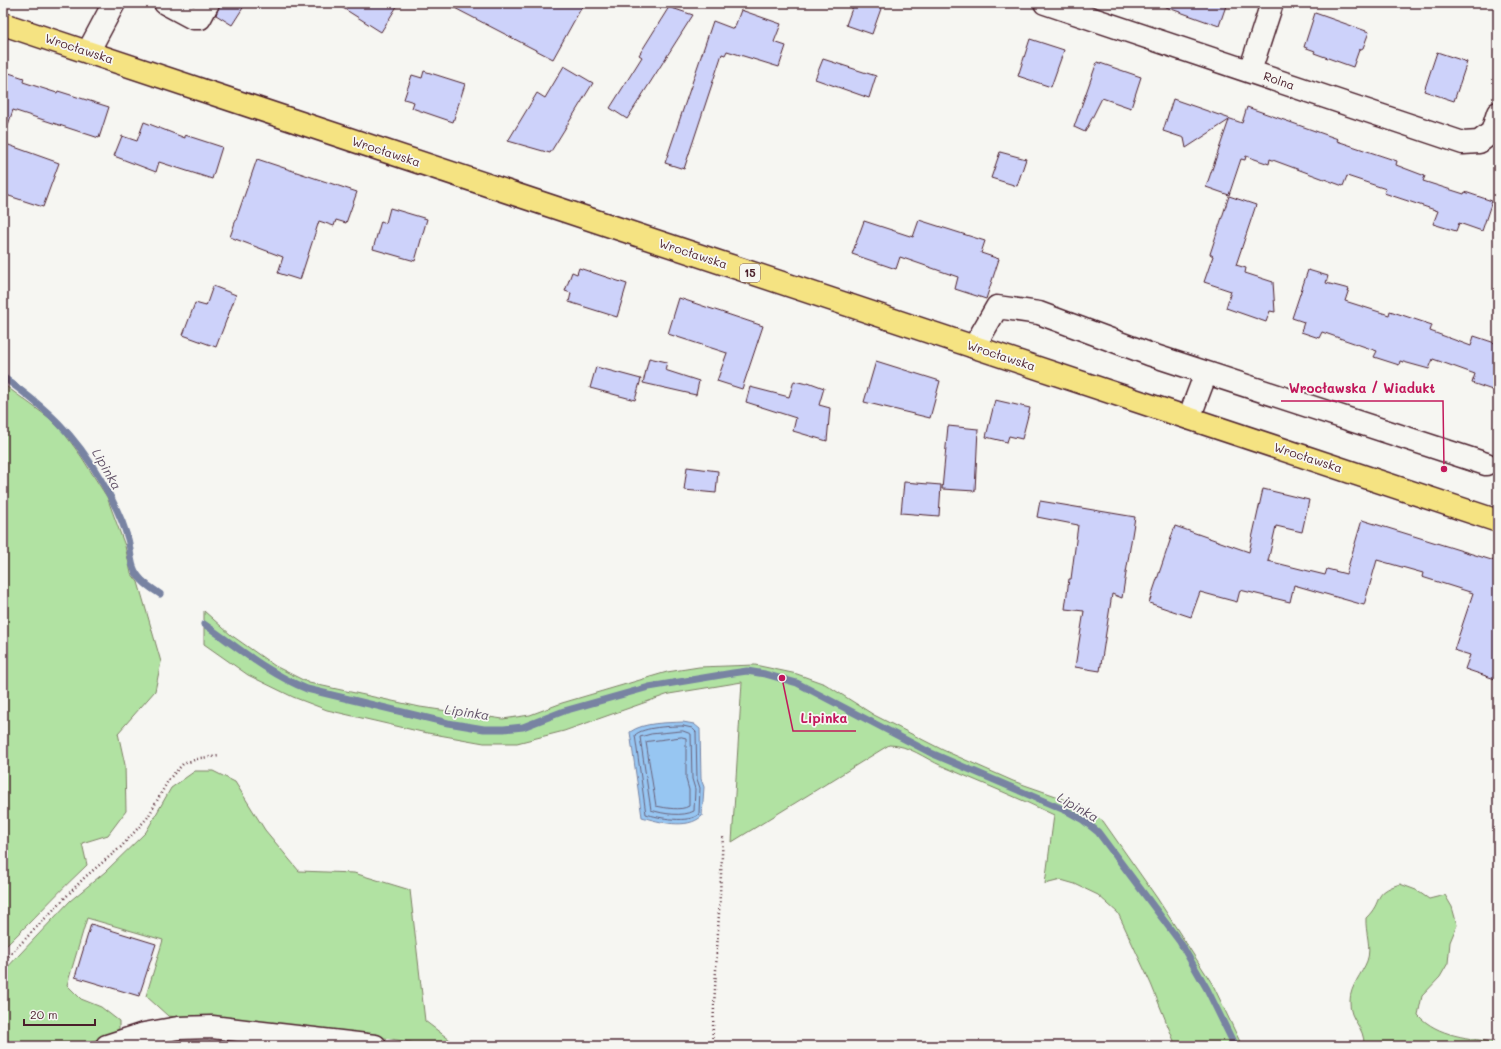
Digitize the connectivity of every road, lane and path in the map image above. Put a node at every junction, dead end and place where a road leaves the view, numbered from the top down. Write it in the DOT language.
graph roads {
  1 [pos="114,3"];
  2 [pos="165,3"];
  3 [pos="208,3"];
  4 [pos="1045,3"];
  5 [pos="1272,3"];
  6 [pos="3,24"];
  7 [pos="88,52"];
  8 [pos="1250,71"];
  9 [pos="1498,113"];
  10 [pos="974,347"];
  11 [pos="1206,373"];
  12 [pos="1189,418"];
  13 [pos="1486,464"];
  14 [pos="1498,520"];
  15 [pos="220,756"];
  16 [pos="723,836"];
  17 [pos="3,962"];
  18 [pos="107,1046"];
  19 [pos="375,1046"];
  20 [pos="712,1046"];
  1 -- 7 [label="street"];
  2 -- 3 [label="street"];
  4 -- 8 [label="street, Rolna"];
  5 -- 8 [label="street"];
  6 -- 7 [label="main road, Wrocławska / 15"];
  7 -- 10 [label="main road, Wrocławska / 15"];
  8 -- 9 [label="street, Rolna"];
  10 -- 11 [label="street"];
  10 -- 12 [label="main road, Wrocławska / 15"];
  11 -- 12 [label="street"];
  11 -- 13 [label="street"];
  12 -- 14 [label="main road, Wrocławska / 15"];
  15 -- 17 [label="path"];
  16 -- 20 [label="path"];
  18 -- 19 [label="street"];
}
